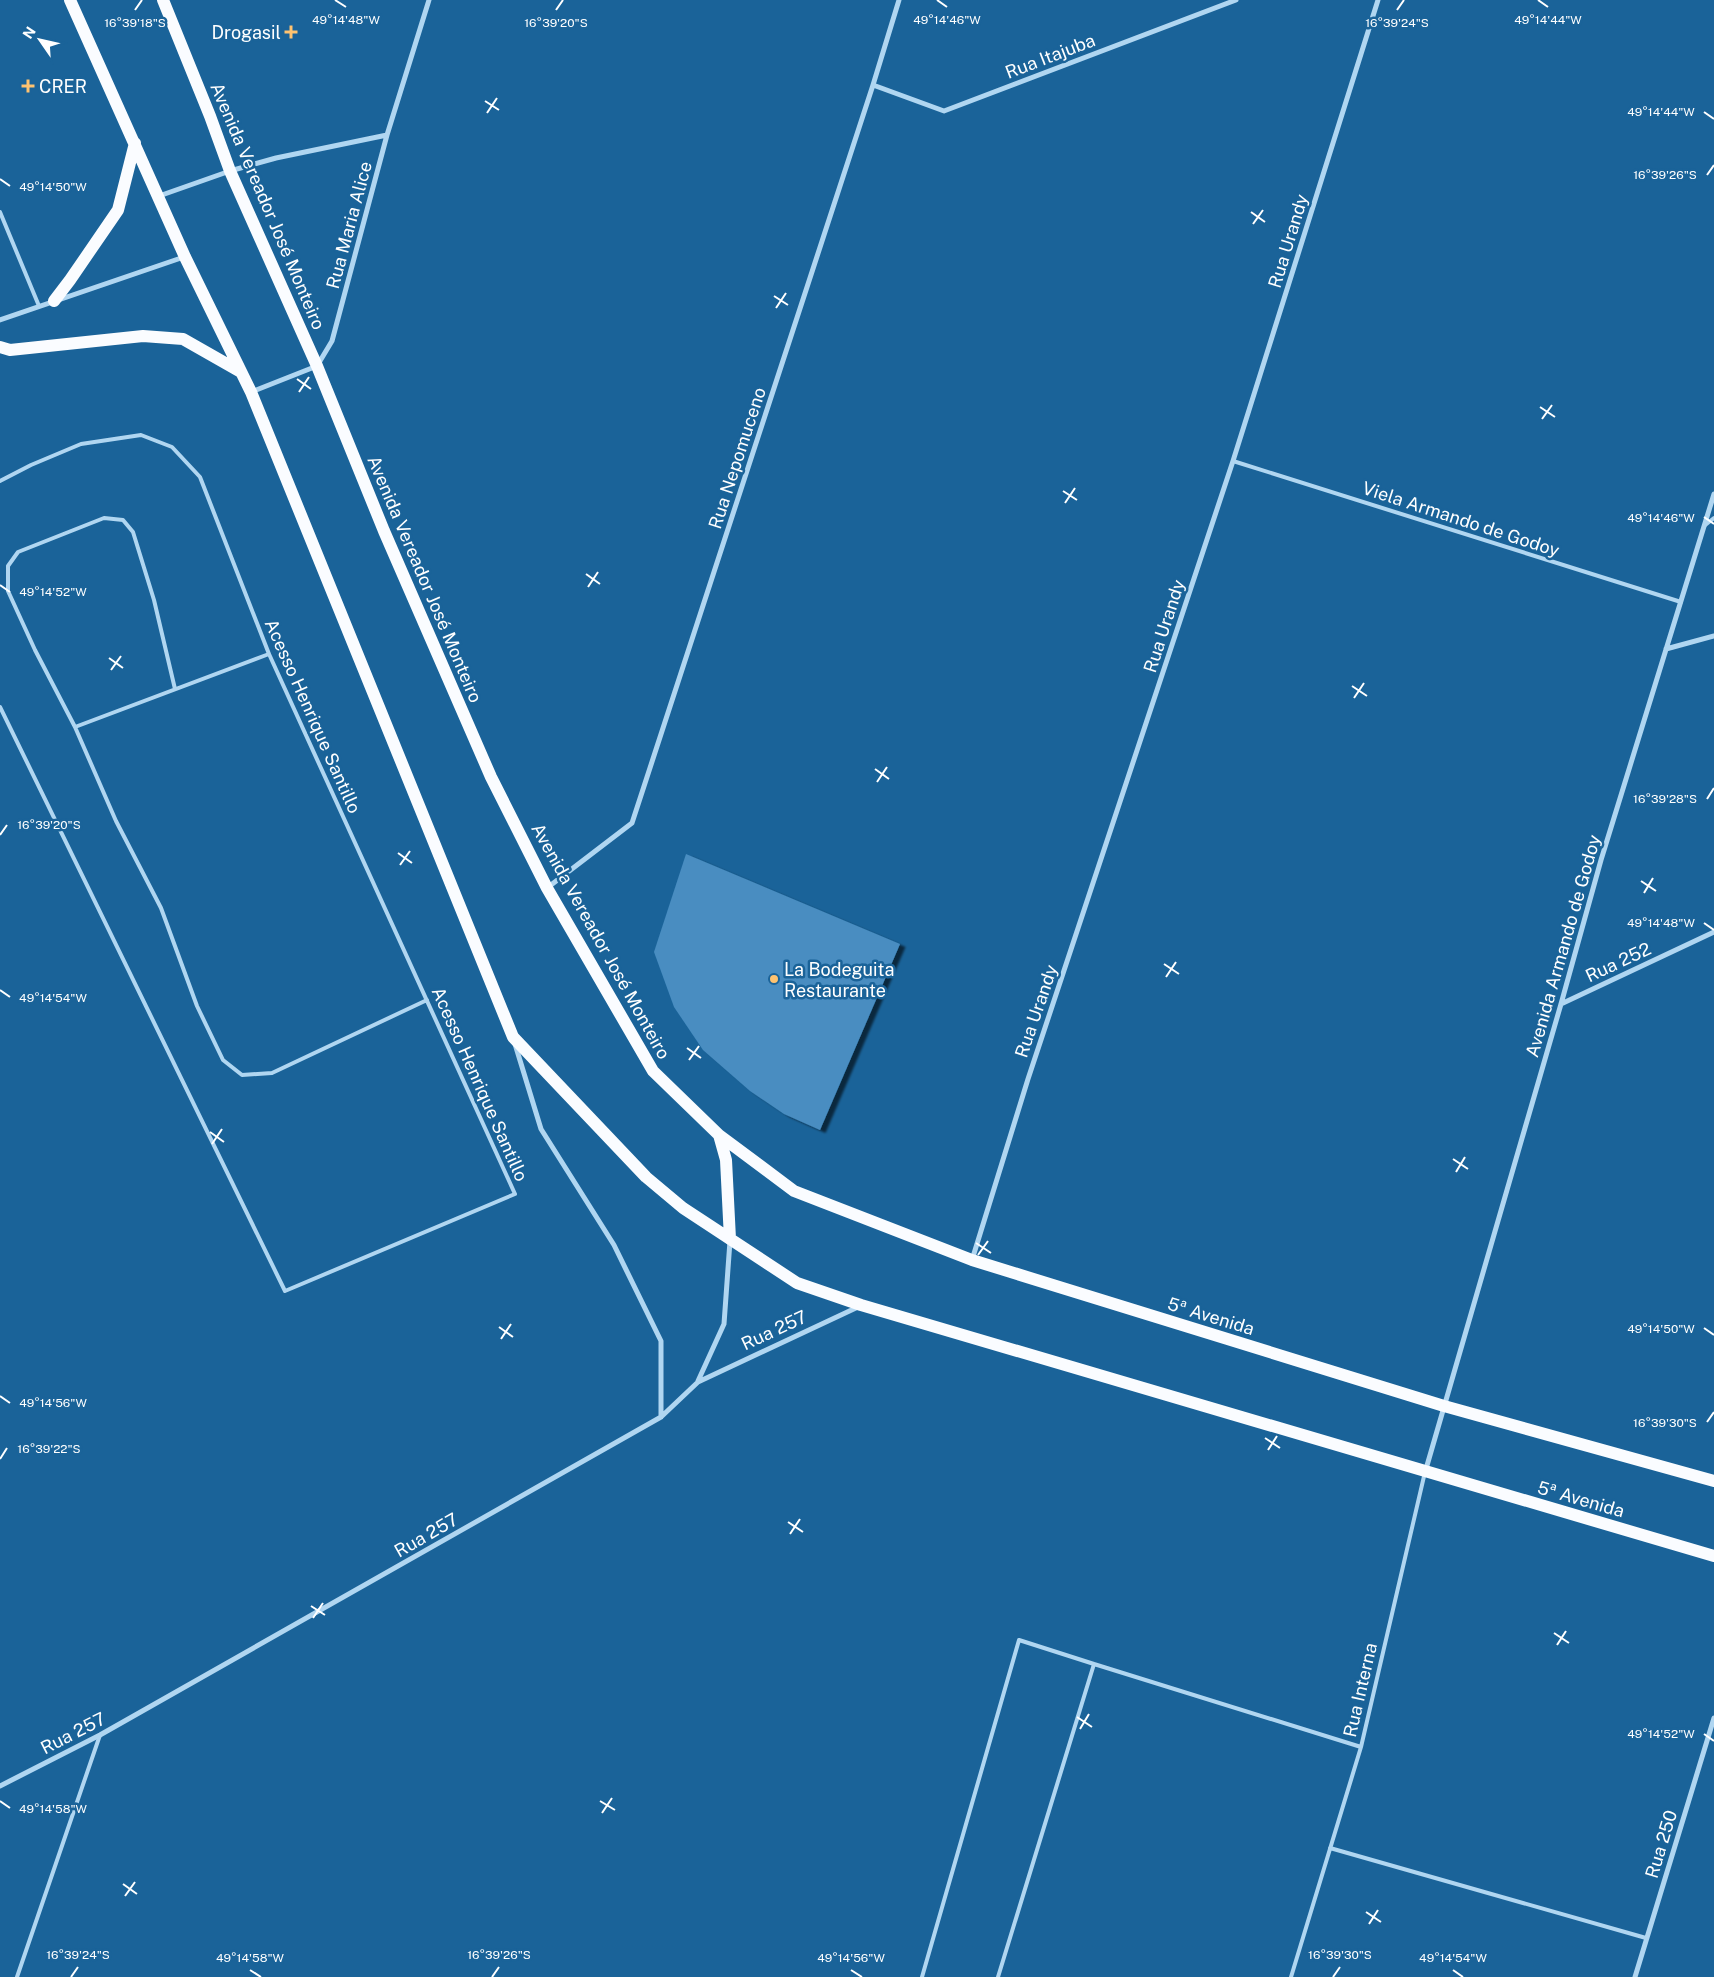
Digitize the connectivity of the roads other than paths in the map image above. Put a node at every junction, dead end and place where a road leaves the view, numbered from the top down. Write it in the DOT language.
graph roads {
  1 [pos="70,0"];
  2 [pos="163,0"];
  3 [pos="428,0"];
  4 [pos="898,0"];
  5 [pos="1236,0"];
  6 [pos="1378,0"];
  7 [pos="873,85"];
  8 [pos="387,135"];
  9 [pos="135,143"];
  10 [pos="230,170"];
  11 [pos="158,196"];
  12 [pos="0,212"];
  13 [pos="185,257"];
  14 [pos="54,301"];
  15 [pos="39,306"];
  16 [pos="0,320"];
  17 [pos="0,347"];
  18 [pos="317,366"];
  19 [pos="241,372"];
  20 [pos="251,392"];
  21 [pos="1233,461"];
  22 [pos="0,482"];
  23 [pos="1714,494"];
  24 [pos="1714,518"];
  25 [pos="1704,526"];
  26 [pos="1681,602"];
  27 [pos="1714,636"];
  28 [pos="1666,649"];
  29 [pos="269,654"];
  30 [pos="175,689"];
  31 [pos="0,707"];
  32 [pos="75,727"];
  33 [pos="547,888"];
  34 [pos="1714,932"];
  35 [pos="427,1000"];
  36 [pos="1561,1004"];
  37 [pos="513,1037"];
  38 [pos="719,1135"];
  39 [pos="730,1239"];
  40 [pos="972,1260"];
  41 [pos="861,1305"];
  42 [pos="698,1382"];
  43 [pos="1444,1406"];
  44 [pos="661,1417"];
  45 [pos="1425,1472"];
  46 [pos="1714,1481"];
  47 [pos="1714,1556"];
  48 [pos="1094,1664"];
  49 [pos="1714,1718"];
  50 [pos="100,1735"];
  51 [pos="1360,1747"];
  52 [pos="0,1786"];
  53 [pos="1330,1848"];
  54 [pos="1646,1938"];
  55 [pos="17,1977"];
  56 [pos="922,1977"];
  57 [pos="998,1977"];
  58 [pos="1291,1977"];
  59 [pos="1635,1977"];
  1 -- 9 [label="main road"];
  2 -- 10 [label="main road, Avenida Vereador José Monteiro"];
  3 -- 8 [label="street, Rua Maria Alice"];
  4 -- 7 [label="street, Rua Nepomuceno"];
  5 -- 7 [label="street, Rua Itajuba"];
  6 -- 21 [label="street, Rua Urandy"];
  7 -- 33 [label="street, Rua Nepomuceno"];
  8 -- 10 [label="street, Rua Maria Alice"];
  8 -- 18 [label="street, Rua Maria Alice"];
  9 -- 11 [label="main road"];
  9 -- 14 [label="main road"];
  10 -- 11 [label="street, Rua Maria Alice"];
  10 -- 18 [label="main road, Avenida Vereador José Monteiro"];
  11 -- 13 [label="main road"];
  12 -- 15 [label="lane"];
  13 -- 14 [label="street"];
  13 -- 19 [label="main road"];
  14 -- 15 [label="street"];
  15 -- 16 [label="street"];
  17 -- 19 [label="main road"];
  18 -- 20 [label="street"];
  18 -- 33 [label="main road, Avenida Vereador José Monteiro"];
  19 -- 20 [label="main road"];
  20 -- 37 [label="main road"];
  21 -- 26 [label="lane, Viela Armando de Godoy"];
  21 -- 40 [label="street, Rua Urandy"];
  22 -- 29 [label="lane, Acesso Henrique Santillo"];
  23 -- 25 [label="street, Avenida Armando de Godoy"];
  24 -- 25 [label="lane"];
  25 -- 26 [label="street, Avenida Armando de Godoy"];
  26 -- 28 [label="street, Avenida Armando de Godoy"];
  27 -- 28 [label="street"];
  28 -- 36 [label="street, Avenida Armando de Godoy"];
  29 -- 30 [label="lane"];
  29 -- 35 [label="lane, Acesso Henrique Santillo"];
  30 -- 32 [label="lane"];
  30 -- 32 [label="lane"];
  31 -- 35 [label="lane, Acesso Henrique Santillo"];
  32 -- 35 [label="lane"];
  33 -- 38 [label="main road, Avenida Vereador José Monteiro"];
  34 -- 36 [label="street, Rua 252"];
  36 -- 43 [label="street, Avenida Armando de Godoy"];
  37 -- 39 [label="main road"];
  37 -- 44 [label="street"];
  38 -- 39 [label="main road"];
  38 -- 40 [label="main road, 5ª Avenida"];
  39 -- 41 [label="main road, 5ª Avenida"];
  39 -- 42 [label="street"];
  40 -- 43 [label="main road, 5ª Avenida"];
  41 -- 42 [label="street, Rua 257"];
  41 -- 45 [label="main road, 5ª Avenida"];
  42 -- 44 [label="street, Rua 257"];
  43 -- 45 [label="street, Rua Interna"];
  43 -- 46 [label="main road, 5ª Avenida"];
  44 -- 50 [label="street, Rua 257"];
  45 -- 47 [label="main road, 5ª Avenida"];
  45 -- 51 [label="lane, Rua Interna"];
  48 -- 51 [label="lane"];
  48 -- 56 [label="lane"];
  48 -- 57 [label="lane"];
  49 -- 54 [label="street, Rua 250"];
  50 -- 52 [label="street, Rua 257"];
  50 -- 55 [label="lane"];
  51 -- 53 [label="lane, Rua Interna"];
  53 -- 54 [label="lane"];
  53 -- 58 [label="lane, Rua Interna"];
  54 -- 59 [label="street, Rua 250"];
}
